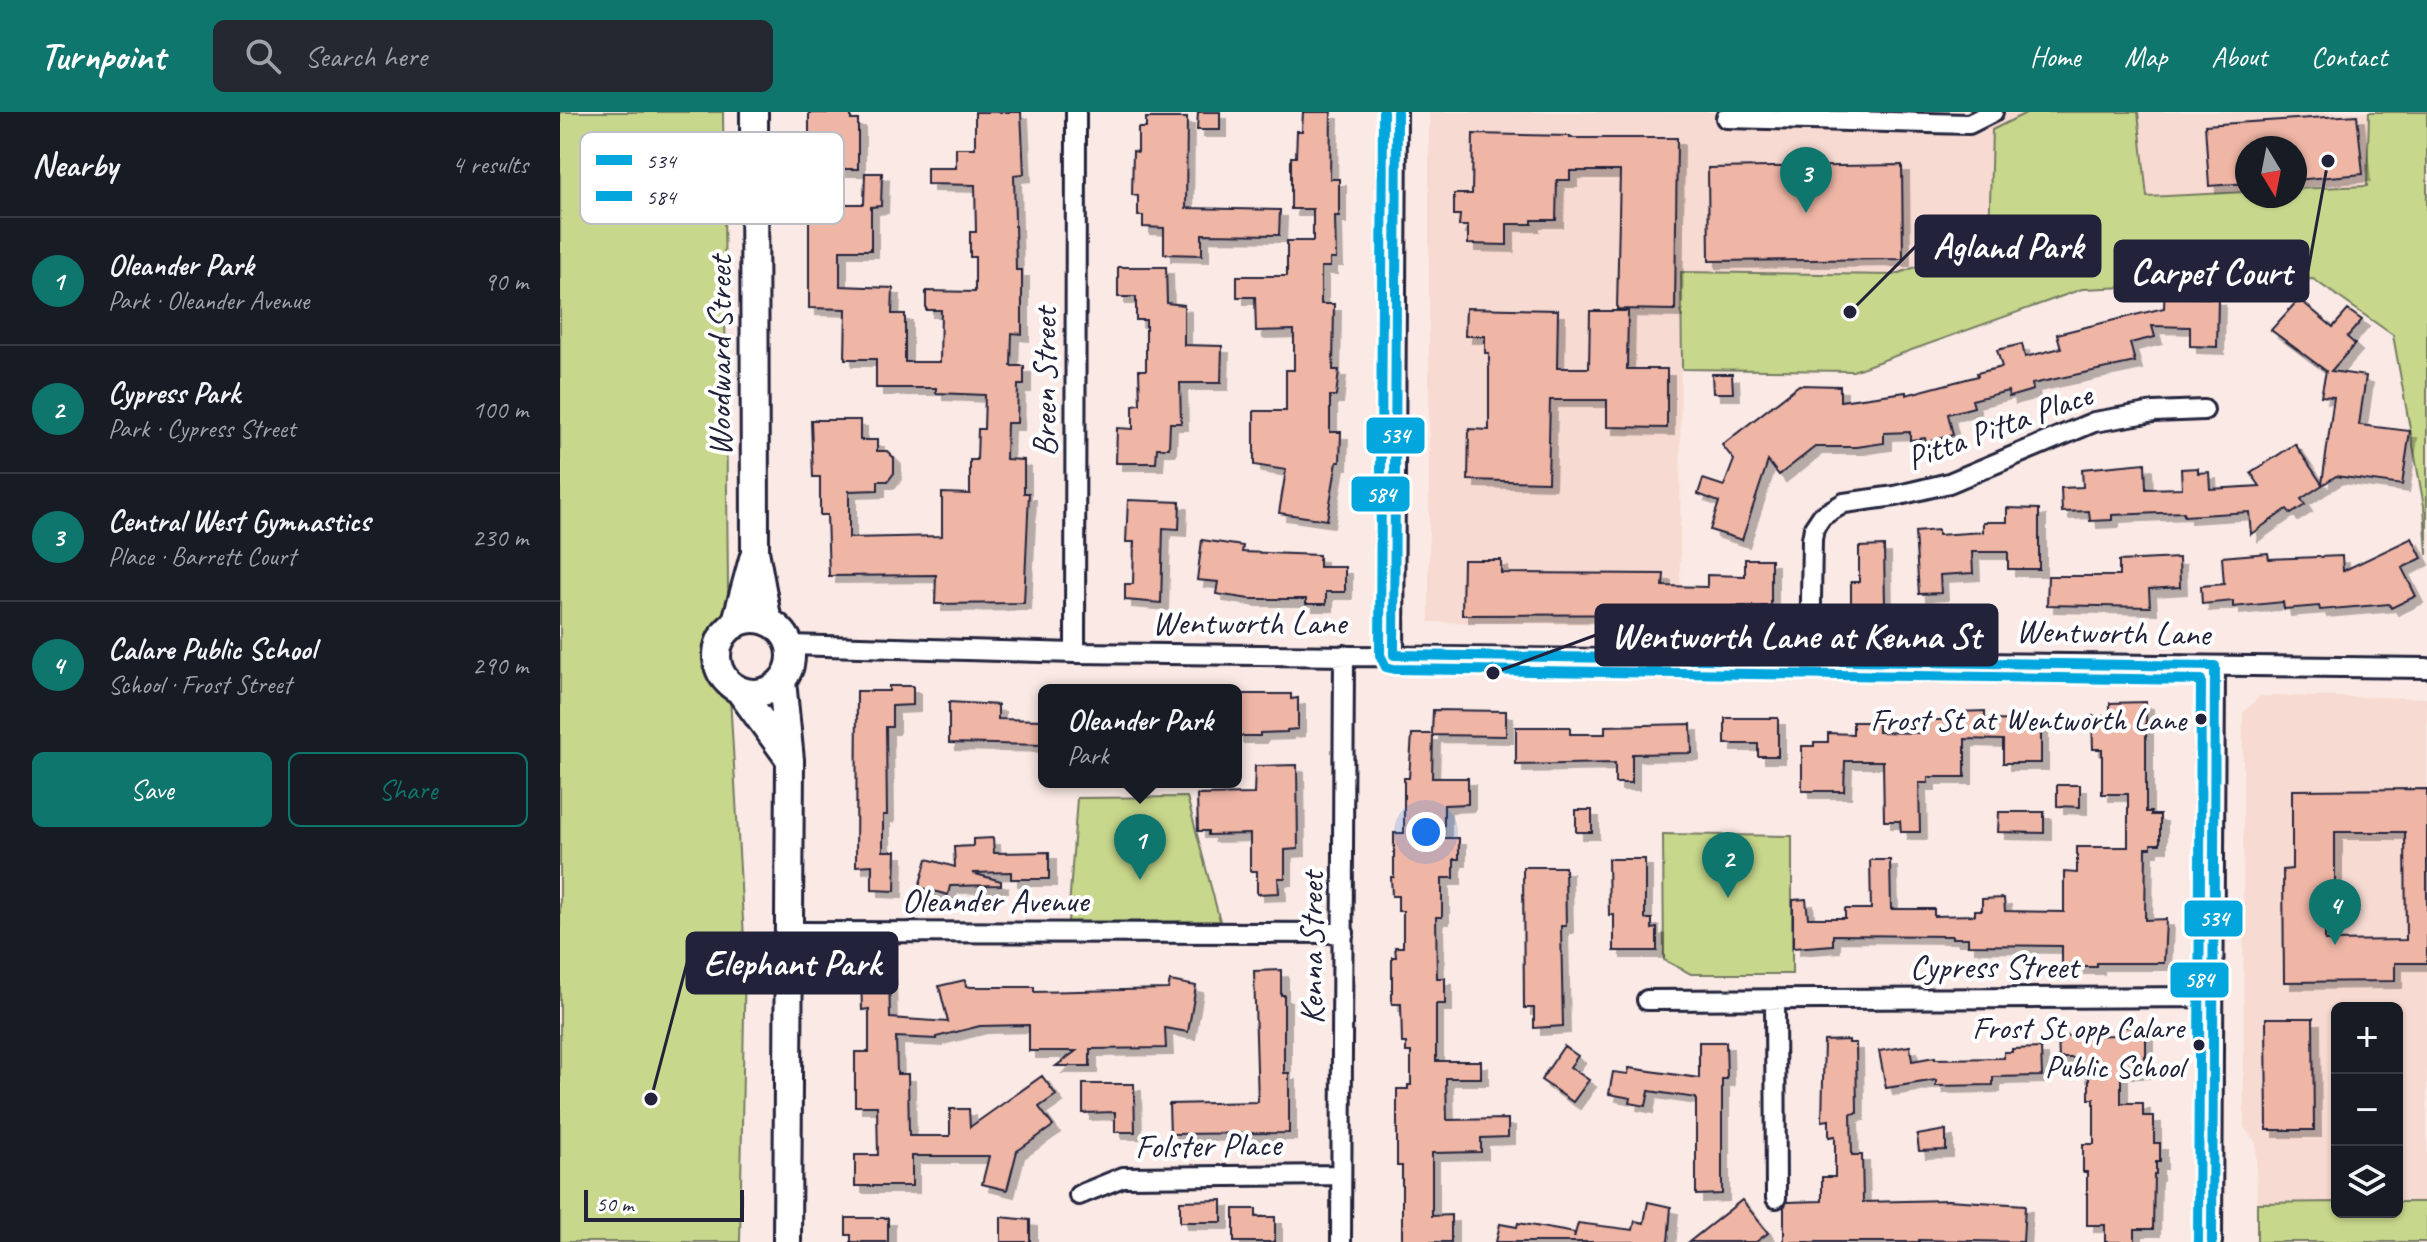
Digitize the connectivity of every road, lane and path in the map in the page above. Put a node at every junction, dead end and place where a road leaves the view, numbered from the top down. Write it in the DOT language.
graph roads {
  1 [pos="754,112"];
  2 [pos="1076,112"];
  3 [pos="1397,112"];
  4 [pos="1993,112"];
  5 [pos="1726,118"];
  6 [pos="754,132"];
  7 [pos="754,224"];
  8 [pos="2204,410"];
  9 [pos="755,551"];
  10 [pos="768,622"];
  11 [pos="735,625"];
  12 [pos="790,645"];
  13 [pos="1075,653"];
  14 [pos="1344,655"];
  15 [pos="1394,655"];
  16 [pos="1810,659"];
  17 [pos="2215,666"];
  18 [pos="2427,668"];
  19 [pos="782,681"];
  20 [pos="739,690"];
  21 [pos="790,760"];
  22 [pos="791,932"];
  23 [pos="1344,933"];
  24 [pos="2212,997"];
  25 [pos="1775,999"];
  26 [pos="1647,1000"];
  27 [pos="1341,1175"];
  28 [pos="1079,1195"];
  29 [pos="1776,1198"];
  30 [pos="787,1242"];
  31 [pos="1341,1242"];
  32 [pos="2212,1242"];
  1 -- 6 [label="street, Woodward Street"];
  2 -- 13 [label="street, Breen Street"];
  3 -- 15 [label="street"];
  4 -- 5 [label="street"];
  7 -- 9 [label="street, Woodward Street"];
  8 -- 16 [label="street, Pitta Pitta Place"];
  9 -- 10 [label="street, Woodward Street"];
  9 -- 11 [label="street, Woodward Street"];
  10 -- 11 [label="street"];
  10 -- 12 [label="street"];
  11 -- 20 [label="street"];
  12 -- 13 [label="street, Wentworth Lane"];
  12 -- 19 [label="street"];
  13 -- 14 [label="street, Wentworth Lane"];
  14 -- 15 [label="street, Wentworth Lane"];
  14 -- 23 [label="street, Kenna Street"];
  15 -- 16 [label="street, Wentworth Lane"];
  16 -- 17 [label="street, Wentworth Lane"];
  17 -- 18 [label="street, Wentworth Lane"];
  17 -- 24 [label="street"];
  19 -- 20 [label="street"];
  19 -- 21 [label="street"];
  20 -- 21 [label="street"];
  21 -- 22 [label="street"];
  22 -- 23 [label="street, Oleander Avenue"];
  22 -- 30 [label="street"];
  23 -- 27 [label="street, Kenna Street"];
  24 -- 25 [label="street, Cypress Street"];
  24 -- 32 [label="street"];
  25 -- 26 [label="street, Cypress Street"];
  25 -- 29 [label="street"];
  27 -- 28 [label="street, Folster Place"];
  27 -- 31 [label="street, Kenna Street"];
}
